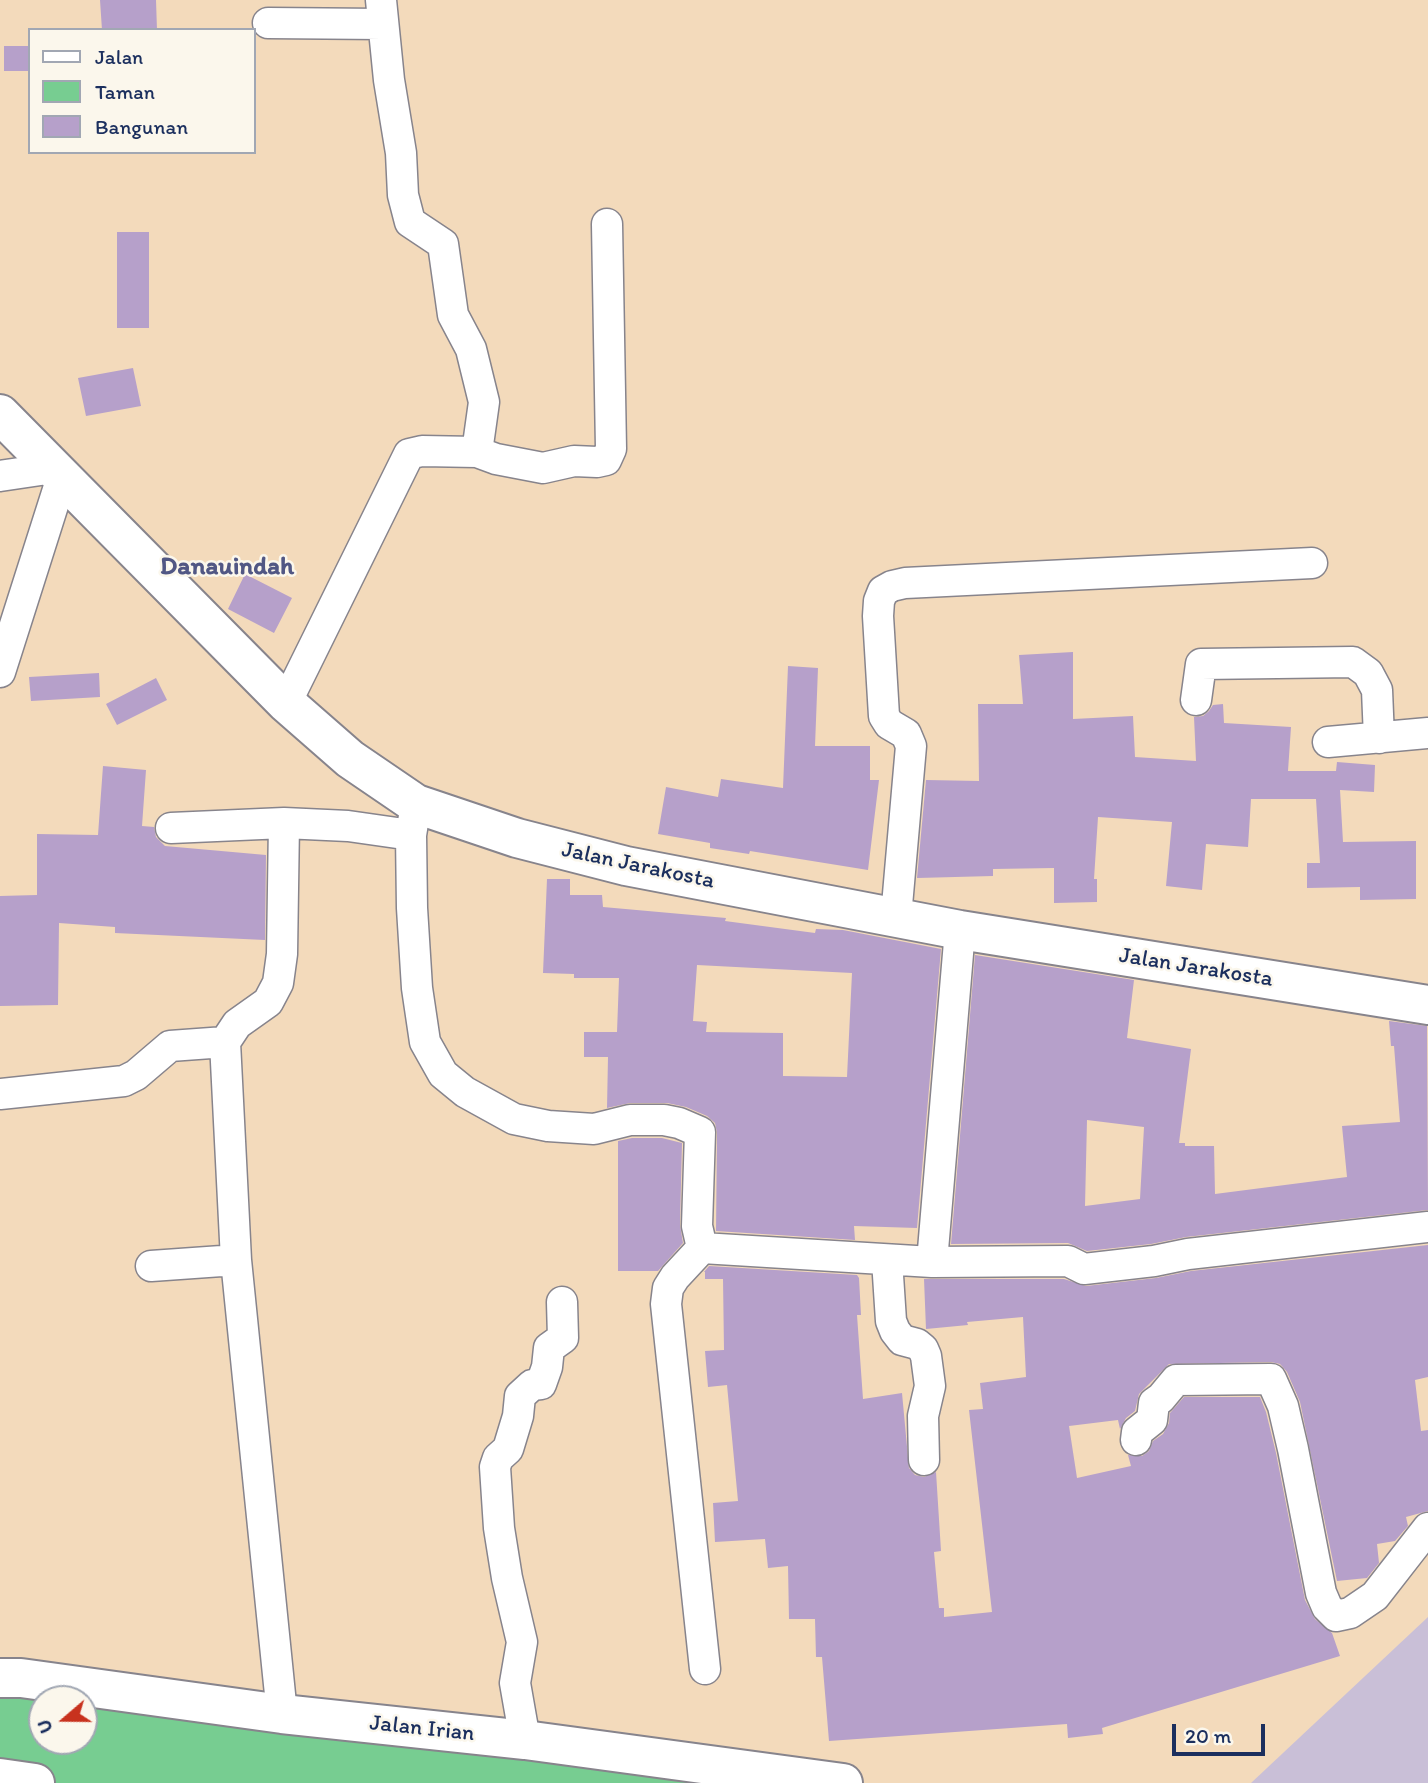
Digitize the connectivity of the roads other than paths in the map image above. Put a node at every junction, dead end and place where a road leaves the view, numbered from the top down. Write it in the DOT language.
graph roads {
  1 [pos="382,12"];
  2 [pos="268,23"];
  3 [pos="607,224"];
  4 [pos="0,414"];
  5 [pos="477,452"];
  6 [pos="58,472"];
  7 [pos="0,476"];
  8 [pos="1312,563"];
  9 [pos="0,672"];
  10 [pos="1196,700"];
  11 [pos="286,703"];
  12 [pos="1428,733"];
  13 [pos="1379,738"];
  14 [pos="1328,741"];
  15 [pos="414,819"];
  16 [pos="284,823"];
  17 [pos="171,828"];
  18 [pos="896,918"];
  19 [pos="960,930"];
  20 [pos="1428,1005"];
  21 [pos="225,1042"];
  22 [pos="0,1094"];
  23 [pos="1428,1227"];
  24 [pos="702,1248"];
  25 [pos="236,1260"];
  26 [pos="887,1260"];
  27 [pos="932,1262"];
  28 [pos="151,1266"];
  29 [pos="562,1302"];
  30 [pos="1136,1440"];
  31 [pos="924,1460"];
  32 [pos="1428,1528"];
  33 [pos="705,1669"];
  34 [pos="0,1678"];
  35 [pos="282,1714"];
  36 [pos="524,1741"];
  37 [pos="0,1778"];
  38 [pos="35,1783"];
  39 [pos="843,1783"];
  1 -- 2 [label="street"];
  1 -- 5 [label="street"];
  3 -- 5 [label="street"];
  4 -- 6 [label="street, Jalan Jarakosta"];
  5 -- 11 [label="street"];
  6 -- 7 [label="street"];
  6 -- 9 [label="street"];
  6 -- 11 [label="street, Jalan Jarakosta"];
  8 -- 18 [label="street"];
  10 -- 13 [label="street"];
  11 -- 15 [label="street, Jalan Jarakosta"];
  12 -- 13 [label="street"];
  13 -- 14 [label="street"];
  15 -- 16 [label="street"];
  15 -- 18 [label="street, Jalan Jarakosta"];
  15 -- 24 [label="street"];
  16 -- 17 [label="street"];
  16 -- 21 [label="street"];
  18 -- 19 [label="street, Jalan Jarakosta"];
  19 -- 20 [label="street, Jalan Jarakosta"];
  19 -- 27 [label="street"];
  21 -- 22 [label="street"];
  21 -- 25 [label="street"];
  23 -- 27 [label="street"];
  24 -- 26 [label="street"];
  24 -- 33 [label="street"];
  25 -- 28 [label="street"];
  25 -- 35 [label="street"];
  26 -- 27 [label="street"];
  26 -- 31 [label="street"];
  29 -- 36 [label="street"];
  30 -- 32 [label="street"];
  34 -- 35 [label="street, Jalan Irian"];
  35 -- 36 [label="street, Jalan Irian"];
  36 -- 39 [label="street, Jalan Irian"];
  37 -- 38 [label="street"];
}
